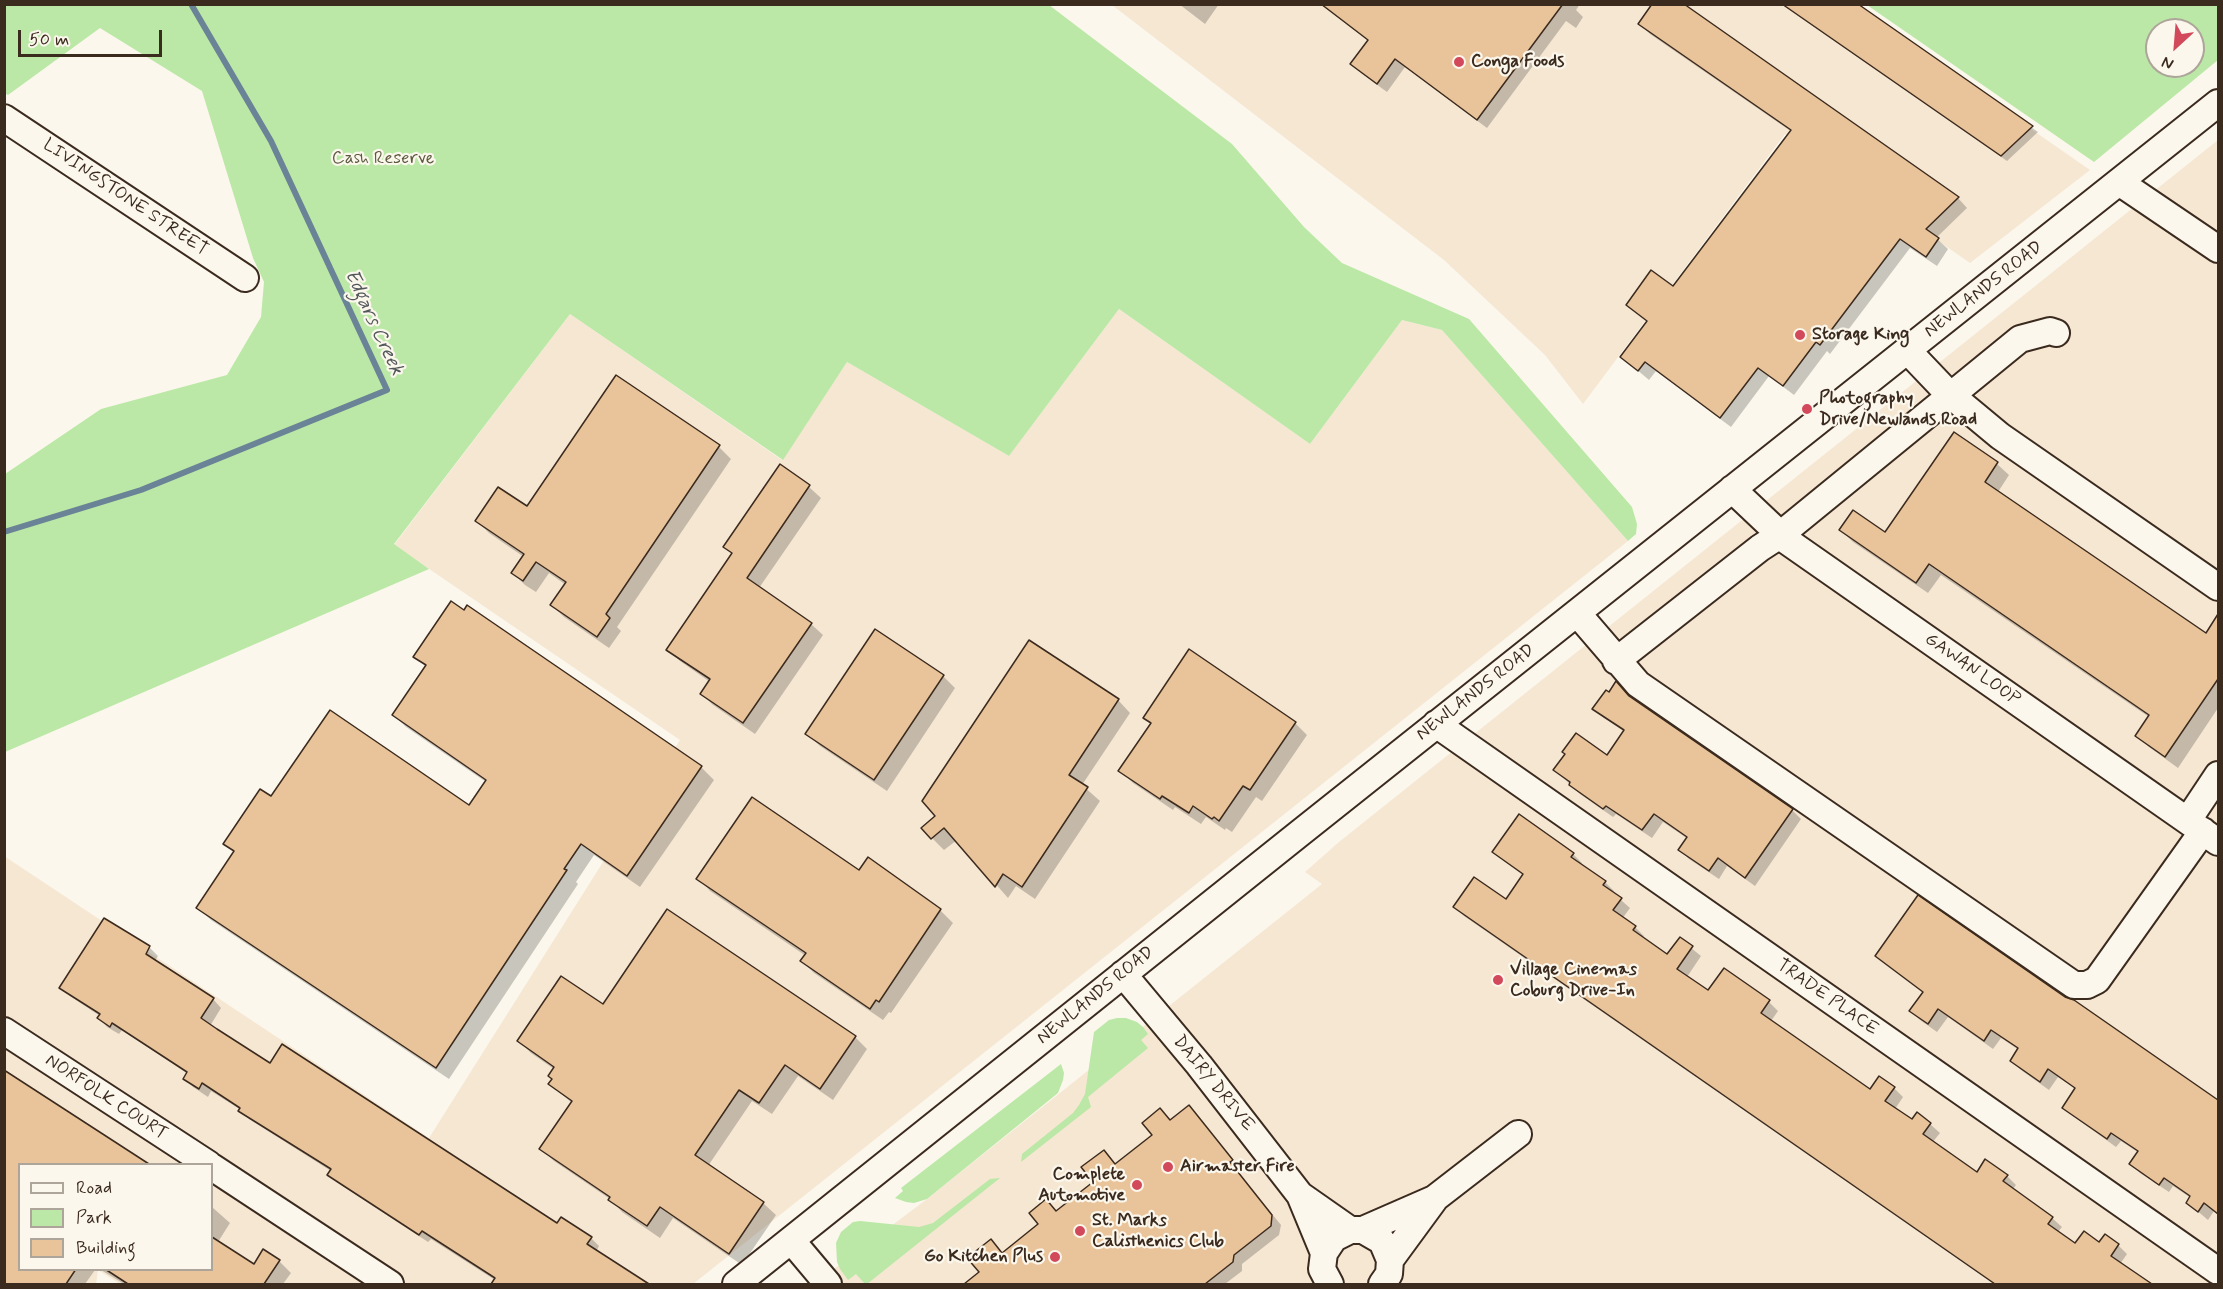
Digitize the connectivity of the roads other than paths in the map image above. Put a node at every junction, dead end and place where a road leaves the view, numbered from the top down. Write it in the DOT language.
graph roads {
  1 [pos="2218,103"];
  2 [pos="4,118"];
  3 [pos="2119,182"];
  4 [pos="2218,249"];
  5 [pos="245,278"];
  6 [pos="2056,333"];
  7 [pos="1907,350"];
  8 [pos="1950,394"];
  9 [pos="1732,489"];
  10 [pos="1780,535"];
  11 [pos="2218,587"];
  12 [pos="1576,613"];
  13 [pos="1616,661"];
  14 [pos="1436,724"];
  15 [pos="2218,775"];
  16 [pos="2203,831"];
  17 [pos="1123,974"];
  18 [pos="4,1031"];
  19 [pos="1518,1134"];
  20 [pos="206,1163"];
  21 [pos="213,1168"];
  22 [pos="1300,1195"];
  23 [pos="1434,1200"];
  24 [pos="1357,1230"];
  25 [pos="791,1240"];
  26 [pos="1322,1272"];
  27 [pos="2218,1272"];
  28 [pos="1389,1276"];
  29 [pos="390,1284"];
  30 [pos="736,1284"];
  31 [pos="828,1284"];
  1 -- 3 [label="street, NEWLANDS ROAD"];
  2 -- 5 [label="street, LIVINGSTONE STREET"];
  3 -- 4 [label="street"];
  3 -- 7 [label="street, NEWLANDS ROAD"];
  6 -- 8 [label="street"];
  7 -- 8 [label="street"];
  7 -- 9 [label="street, NEWLANDS ROAD"];
  8 -- 10 [label="street"];
  8 -- 11 [label="street"];
  9 -- 10 [label="street, GAWAN LOOP"];
  9 -- 12 [label="street, NEWLANDS ROAD"];
  10 -- 13 [label="street"];
  10 -- 16 [label="street, GAWAN LOOP"];
  12 -- 13 [label="street"];
  12 -- 14 [label="street, NEWLANDS ROAD"];
  13 -- 16 [label="street"];
  14 -- 17 [label="street, NEWLANDS ROAD"];
  14 -- 27 [label="street, TRADE PLACE"];
  15 -- 16 [label="street"];
  17 -- 22 [label="street, DAIRY DRIVE"];
  17 -- 25 [label="street, NEWLANDS ROAD"];
  18 -- 20 [label="street, NORFOLK COURT"];
  19 -- 23 [label="street"];
  21 -- 29 [label="street"];
  22 -- 24 [label="street, DAIRY DRIVE"];
  22 -- 26 [label="street, DAIRY DRIVE"];
  23 -- 24 [label="street"];
  23 -- 28 [label="street"];
  24 -- 26 [label="street"];
  24 -- 28 [label="street, DAIRY DRIVE"];
  25 -- 30 [label="street, NEWLANDS ROAD"];
  25 -- 31 [label="street"];
}
